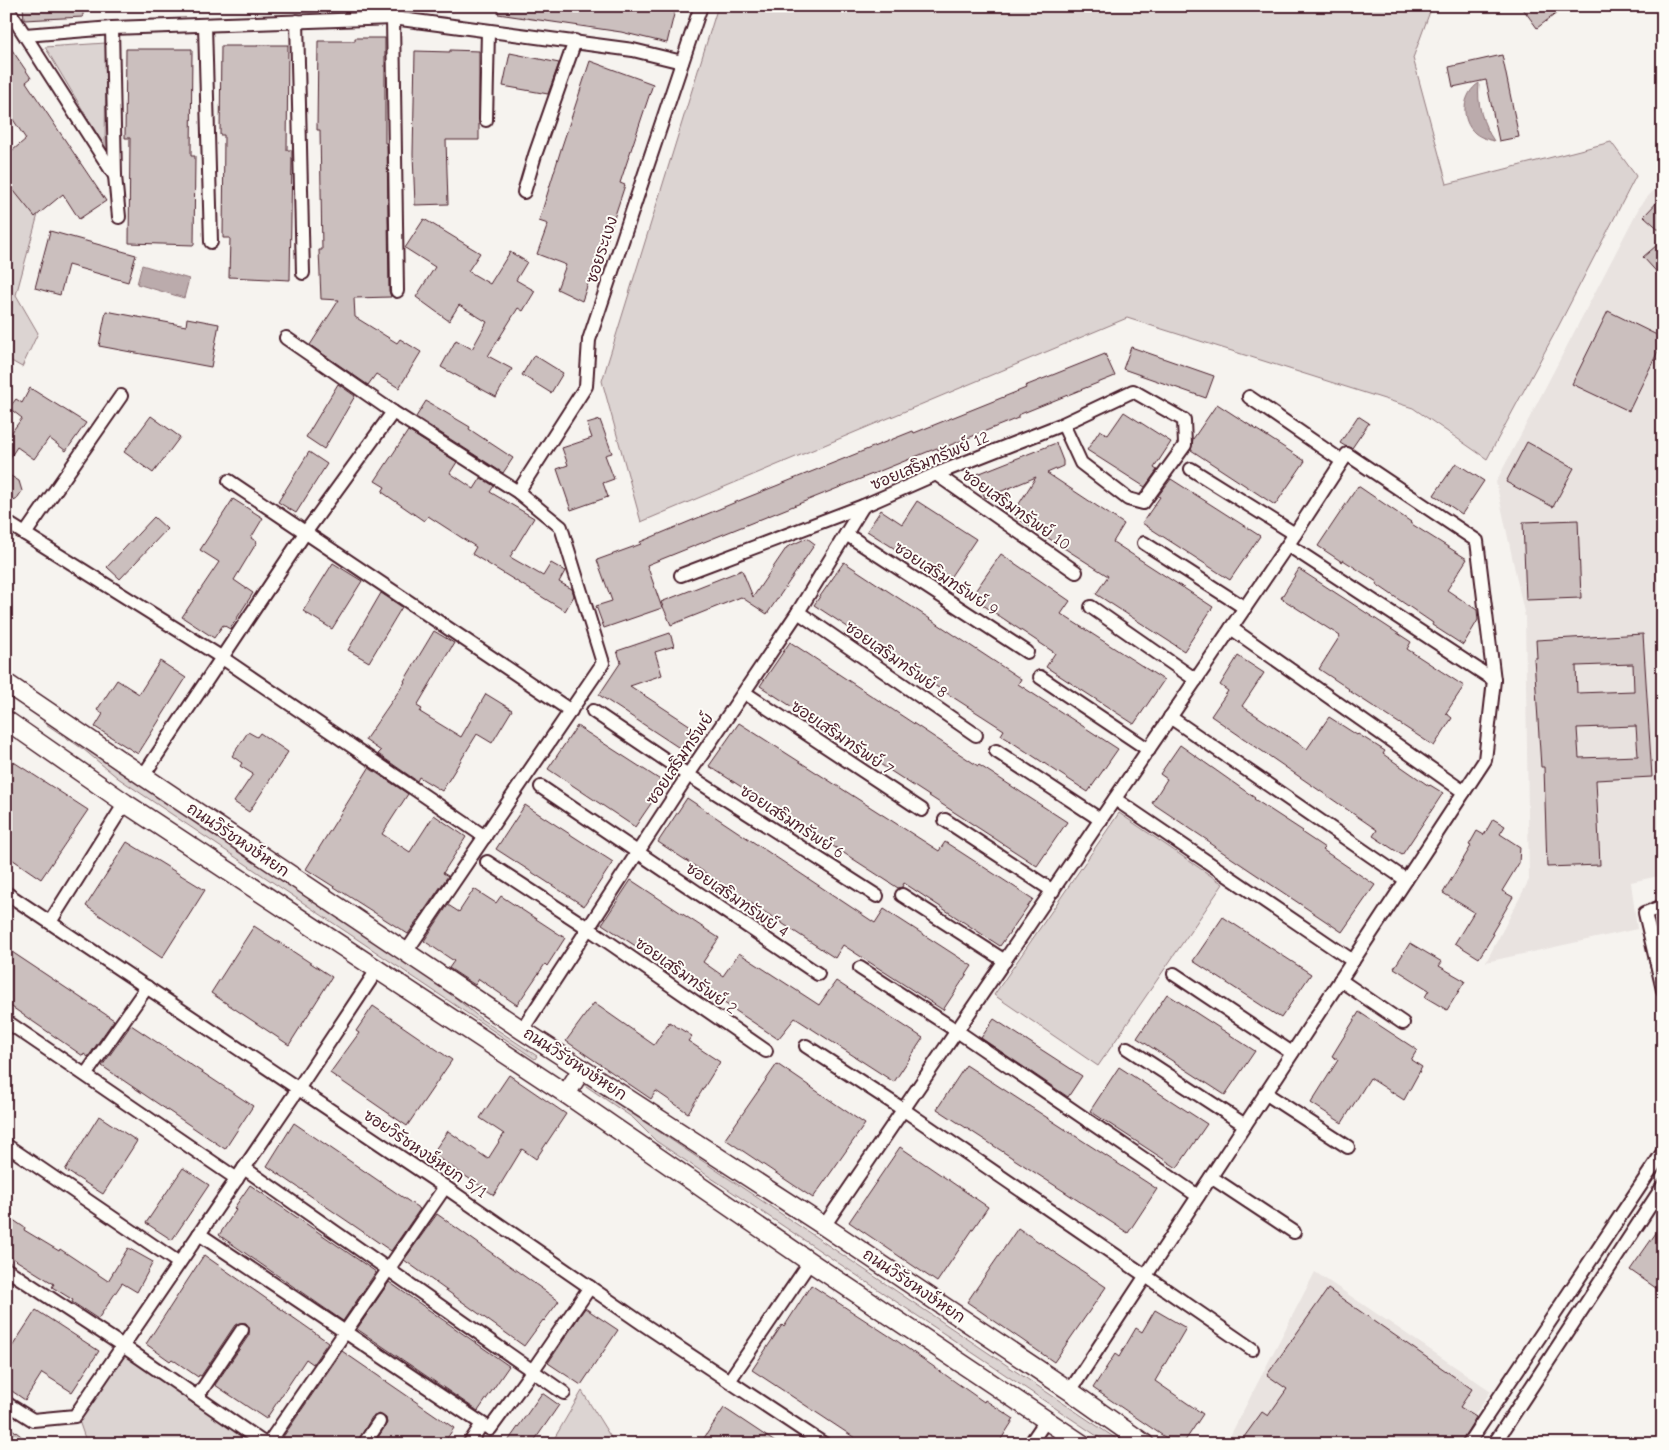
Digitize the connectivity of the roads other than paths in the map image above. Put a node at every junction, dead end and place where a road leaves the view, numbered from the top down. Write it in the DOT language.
graph roads {
  1 [pos="6,6"];
  2 [pos="701,6"];
  3 [pos="393,18"];
  4 [pos="297,21"];
  5 [pos="205,25"];
  6 [pos="112,28"];
  7 [pos="488,30"];
  8 [pos="25,35"];
  9 [pos="575,41"];
  10 [pos="682,62"];
  11 [pos="486,120"];
  12 [pos="115,176"];
  13 [pos="524,192"];
  14 [pos="119,217"];
  15 [pos="212,242"];
  16 [pos="303,273"];
  17 [pos="397,290"];
  18 [pos="286,338"];
  19 [pos="121,396"];
  20 [pos="1249,397"];
  21 [pos="393,412"];
  22 [pos="1063,424"];
  23 [pos="1342,461"];
  24 [pos="1191,469"];
  25 [pos="936,474"];
  26 [pos="229,481"];
  27 [pos="518,492"];
  28 [pos="864,506"];
  29 [pos="6,522"];
  30 [pos="305,533"];
  31 [pos="25,534"];
  32 [pos="846,534"];
  33 [pos="1295,534"];
  34 [pos="1144,542"];
  35 [pos="1288,545"];
  36 [pos="1076,572"];
  37 [pos="681,575"];
  38 [pos="1091,607"];
  39 [pos="1245,608"];
  40 [pos="798,612"];
  41 [pos="1231,628"];
  42 [pos="1027,652"];
  43 [pos="221,657"];
  44 [pos="1040,677"];
  45 [pos="1196,680"];
  46 [pos="1494,680"];
  47 [pos="8,686"];
  48 [pos="745,693"];
  49 [pos="571,711"];
  50 [pos="592,711"];
  51 [pos="1170,717"];
  52 [pos="6,720"];
  53 [pos="976,735"];
  54 [pos="1149,750"];
  55 [pos="996,751"];
  56 [pos="688,775"];
  57 [pos="143,776"];
  58 [pos="541,787"];
  59 [pos="1464,792"];
  60 [pos="1115,799"];
  61 [pos="126,803"];
  62 [pos="922,810"];
  63 [pos="945,820"];
  64 [pos="1101,820"];
  65 [pos="485,837"];
  66 [pos="637,853"];
  67 [pos="487,862"];
  68 [pos="1406,880"];
  69 [pos="1053,891"];
  70 [pos="6,893"];
  71 [pos="902,894"];
  72 [pos="877,896"];
  73 [pos="1662,910"];
  74 [pos="50,922"];
  75 [pos="588,928"];
  76 [pos="406,952"];
  77 [pos="1005,961"];
  78 [pos="1353,961"];
  79 [pos="860,968"];
  80 [pos="377,970"];
  81 [pos="818,974"];
  82 [pos="1174,974"];
  83 [pos="1340,980"];
  84 [pos="147,987"];
  85 [pos="1663,990"];
  86 [pos="6,1022"];
  87 [pos="1403,1023"];
  88 [pos="522,1030"];
  89 [pos="957,1032"];
  90 [pos="806,1046"];
  91 [pos="1127,1048"];
  92 [pos="766,1051"];
  93 [pos="1292,1052"];
  94 [pos="582,1069"];
  95 [pos="86,1074"];
  96 [pos="298,1089"];
  97 [pos="566,1094"];
  98 [pos="1265,1094"];
  99 [pos="904,1110"];
  100 [pos="1245,1125"];
  101 [pos="6,1145"];
  102 [pos="1348,1147"];
  103 [pos="1663,1152"];
  104 [pos="240,1173"];
  105 [pos="1210,1177"];
  106 [pos="1663,1186"];
  107 [pos="445,1187"];
  108 [pos="1198,1196"];
  109 [pos="824,1226"];
  110 [pos="1294,1232"];
  111 [pos="199,1234"];
  112 [pos="810,1262"];
  113 [pos="179,1263"];
  114 [pos="6,1269"];
  115 [pos="388,1270"];
  116 [pos="1145,1276"];
  117 [pos="590,1287"];
  118 [pos="242,1330"];
  119 [pos="346,1332"];
  120 [pos="123,1346"];
  121 [pos="1252,1349"];
  122 [pos="533,1370"];
  123 [pos="729,1381"];
  124 [pos="1070,1391"];
  125 [pos="564,1393"];
  126 [pos="197,1397"];
  127 [pos="6,1402"];
  128 [pos="1047,1419"];
  129 [pos="379,1422"];
  130 [pos="482,1424"];
  131 [pos="267,1444"];
  132 [pos="364,1444"];
  133 [pos="469,1444"];
  134 [pos="824,1444"];
  135 [pos="1030,1444"];
  136 [pos="1082,1444"];
  137 [pos="1145,1444"];
  138 [pos="1468,1444"];
  139 [pos="1494,1444"];
  1 -- 8 [label="street"];
  2 -- 10 [label="street, ซอยระเงง"];
  3 -- 4 [label="street"];
  3 -- 7 [label="street"];
  3 -- 17 [label="street"];
  4 -- 5 [label="street"];
  4 -- 16 [label="street"];
  5 -- 6 [label="street"];
  5 -- 15 [label="street"];
  6 -- 8 [label="street"];
  6 -- 12 [label="street"];
  7 -- 9 [label="street"];
  7 -- 11 [label="street"];
  8 -- 12 [label="street"];
  9 -- 10 [label="street"];
  9 -- 13 [label="street"];
  10 -- 27 [label="street, ซอยระเงง"];
  12 -- 14 [label="street"];
  18 -- 21 [label="street"];
  19 -- 31 [label="street"];
  20 -- 23 [label="street"];
  21 -- 27 [label="street"];
  21 -- 30 [label="street"];
  22 -- 22 [label="street, ซอยเสริมทรัพย์ 12"];
  22 -- 25 [label="street, ซอยเสริมทรัพย์ 12"];
  23 -- 33 [label="street"];
  23 -- 46 [label="street"];
  24 -- 33 [label="street"];
  25 -- 28 [label="street, ซอยเสริมทรัพย์ 12"];
  25 -- 36 [label="street, ซอยเสริมทรัพย์ 10"];
  26 -- 30 [label="street"];
  27 -- 49 [label="street"];
  28 -- 32 [label="street, ซอยเสริมทรัพย์"];
  28 -- 37 [label="street, ซอยเสริมทรัพย์ 12"];
  29 -- 31 [label="street"];
  30 -- 43 [label="street"];
  30 -- 49 [label="street"];
  31 -- 43 [label="street"];
  32 -- 40 [label="street, ซอยเสริมทรัพย์"];
  32 -- 42 [label="street, ซอยเสริมทรัพย์ 9"];
  33 -- 35 [label="street"];
  34 -- 39 [label="street"];
  35 -- 39 [label="street"];
  35 -- 46 [label="street"];
  38 -- 45 [label="street"];
  39 -- 41 [label="street"];
  40 -- 48 [label="street, ซอยเสริมทรัพย์"];
  40 -- 53 [label="street, ซอยเสริมทรัพย์ 8"];
  41 -- 45 [label="street"];
  41 -- 59 [label="street"];
  43 -- 57 [label="street"];
  43 -- 65 [label="street"];
  44 -- 54 [label="street"];
  45 -- 51 [label="street"];
  46 -- 59 [label="street"];
  47 -- 57 [label="main road, ถนนวิรัชหงษ์หยก"];
  48 -- 56 [label="street, ซอยเสริมทรัพย์"];
  48 -- 62 [label="street, ซอยเสริมทรัพย์ 7"];
  49 -- 65 [label="street"];
  50 -- 56 [label="street, ซอยเสริมทรัพย์ 6"];
  51 -- 54 [label="street"];
  51 -- 68 [label="street"];
  52 -- 61 [label="main road, ถนนวิรัชหงษ์หยก"];
  54 -- 60 [label="street"];
  55 -- 64 [label="street"];
  56 -- 66 [label="street, ซอยเสริมทรัพย์"];
  56 -- 72 [label="street, ซอยเสริมทรัพย์ 6"];
  57 -- 76 [label="main road, ถนนวิรัชหงษ์หยก"];
  58 -- 66 [label="street, ซอยเสริมทรัพย์ 4"];
  59 -- 68 [label="street"];
  60 -- 64 [label="street"];
  60 -- 78 [label="street"];
  61 -- 74 [label="street"];
  61 -- 80 [label="main road, ถนนวิรัชหงษ์หยก"];
  63 -- 69 [label="street"];
  64 -- 69 [label="street"];
  65 -- 76 [label="street"];
  66 -- 75 [label="street, ซอยเสริมทรัพย์"];
  66 -- 81 [label="street, ซอยเสริมทรัพย์ 4"];
  67 -- 75 [label="street, ซอยเสริมทรัพย์ 2"];
  68 -- 78 [label="street"];
  69 -- 77 [label="street"];
  70 -- 74 [label="street, ซอยวิรัชหงษ์หยก 5/1"];
  71 -- 77 [label="street"];
  73 -- 85 [label="street"];
  74 -- 84 [label="street, ซอยวิรัชหงษ์หยก 5/1"];
  75 -- 88 [label="street, ซอยเสริมทรัพย์"];
  75 -- 92 [label="street, ซอยเสริมทรัพย์ 2"];
  76 -- 88 [label="main road, ถนนวิรัชหงษ์หยก"];
  77 -- 89 [label="street"];
  78 -- 83 [label="street"];
  79 -- 89 [label="street"];
  80 -- 96 [label="street"];
  80 -- 97 [label="main road, ถนนวิรัชหงษ์หยก"];
  82 -- 93 [label="street"];
  83 -- 87 [label="street"];
  83 -- 93 [label="street"];
  84 -- 95 [label="street"];
  84 -- 96 [label="street, ซอยวิรัชหงษ์หยก 5/1"];
  86 -- 95 [label="street"];
  88 -- 94 [label="main road, ถนนวิรัชหงษ์หยก"];
  89 -- 99 [label="street"];
  89 -- 108 [label="street"];
  90 -- 99 [label="street"];
  91 -- 100 [label="street"];
  93 -- 98 [label="street"];
  94 -- 97 [label="main road"];
  94 -- 109 [label="main road, ถนนวิรัชหงษ์หยก"];
  95 -- 104 [label="street"];
  96 -- 104 [label="street"];
  96 -- 107 [label="street, ซอยวิรัชหงษ์หยก 5/1"];
  97 -- 112 [label="main road, ถนนวิรัชหงษ์หยก"];
  98 -- 100 [label="street"];
  98 -- 102 [label="street"];
  99 -- 109 [label="street"];
  99 -- 116 [label="street"];
  100 -- 105 [label="street"];
  101 -- 113 [label="street"];
  103 -- 138 [label="street"];
  104 -- 111 [label="street"];
  104 -- 115 [label="street"];
  105 -- 108 [label="street"];
  105 -- 110 [label="street"];
  106 -- 139 [label="street"];
  107 -- 115 [label="street"];
  107 -- 117 [label="street, ซอยวิรัชหงษ์หยก 5/1"];
  108 -- 116 [label="street"];
  109 -- 124 [label="main road, ถนนวิรัชหงษ์หยก"];
  111 -- 113 [label="street"];
  111 -- 119 [label="street"];
  112 -- 123 [label="street"];
  112 -- 128 [label="main road, ถนนวิรัชหงษ์หยก"];
  113 -- 120 [label="street"];
  114 -- 120 [label="street"];
  115 -- 119 [label="street"];
  115 -- 122 [label="street"];
  116 -- 121 [label="street"];
  116 -- 124 [label="street"];
  117 -- 122 [label="street"];
  117 -- 123 [label="street, ซอยวิรัชหงษ์หยก 5/1"];
  118 -- 126 [label="street"];
  119 -- 130 [label="street"];
  119 -- 131 [label="street"];
  120 -- 126 [label="street"];
  120 -- 127 [label="street"];
  122 -- 125 [label="street"];
  122 -- 130 [label="street"];
  123 -- 134 [label="street, ซอยวิรัชหงษ์หยก 5/1"];
  124 -- 137 [label="main road, ถนนวิรัชหงษ์หยก"];
  126 -- 131 [label="street"];
  128 -- 135 [label="street"];
  128 -- 136 [label="main road, ถนนวิรัชหงษ์หยก"];
  129 -- 132 [label="street"];
  130 -- 133 [label="street"];
}
